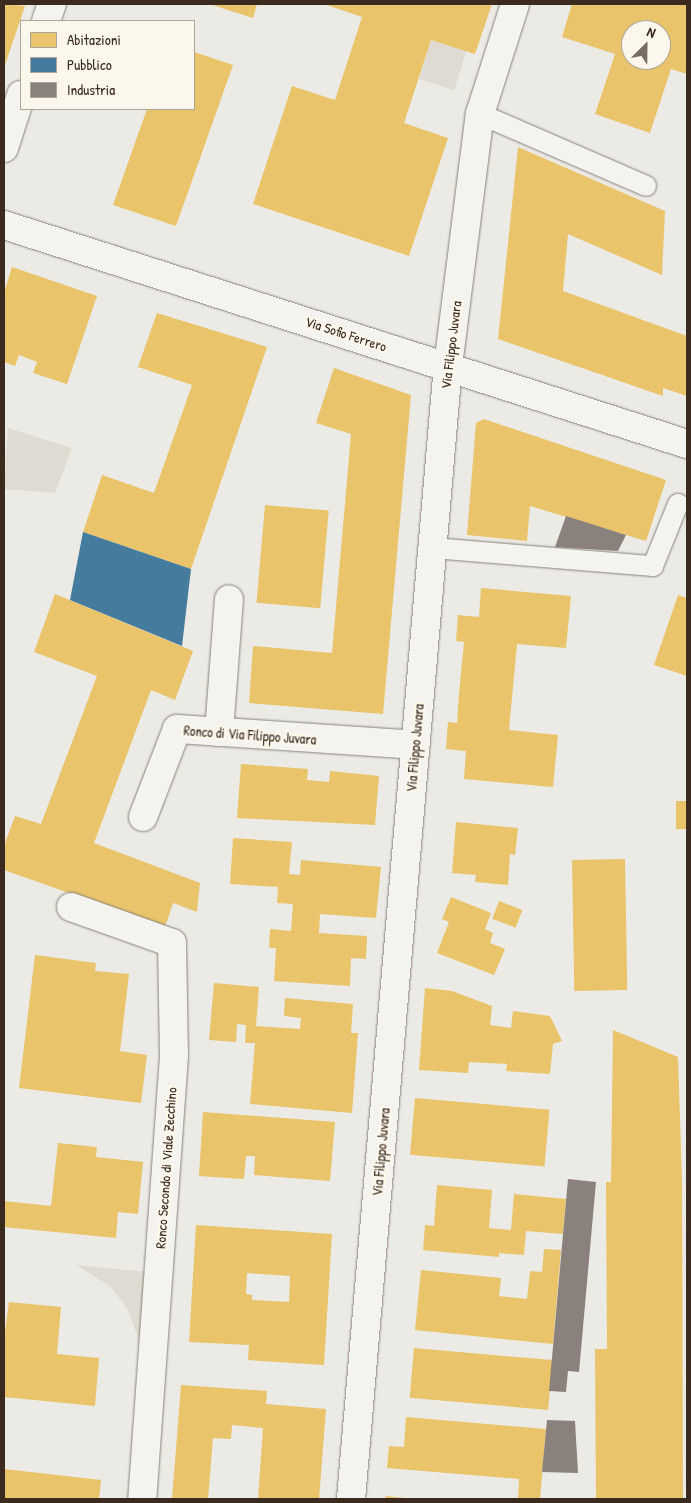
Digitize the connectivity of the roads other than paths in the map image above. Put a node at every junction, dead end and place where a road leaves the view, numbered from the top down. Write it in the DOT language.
graph roads {
  1 [pos="52,4"];
  2 [pos="515,4"];
  3 [pos="46,20"];
  4 [pos="20,98"];
  5 [pos="480,114"];
  6 [pos="4,148"];
  7 [pos="646,186"];
  8 [pos="4,225"];
  9 [pos="448,366"];
  10 [pos="687,444"];
  11 [pos="678,504"];
  12 [pos="432,548"];
  13 [pos="229,599"];
  14 [pos="219,732"];
  15 [pos="415,746"];
  16 [pos="143,817"];
  17 [pos="71,907"];
  18 [pos="142,1499"];
  19 [pos="351,1499"];
  1 -- 3 [label="street"];
  2 -- 5 [label="street, Via Filippo Juvara"];
  4 -- 6 [label="street"];
  5 -- 7 [label="lane"];
  5 -- 9 [label="street, Via Filippo Juvara"];
  8 -- 9 [label="street, Via Sofio Ferrero"];
  9 -- 10 [label="street, Via Sofio Ferrero"];
  9 -- 12 [label="street, Via Filippo Juvara"];
  11 -- 12 [label="lane"];
  12 -- 15 [label="street, Via Filippo Juvara"];
  13 -- 14 [label="street"];
  14 -- 15 [label="street, Ronco di Via Filippo Juvara"];
  14 -- 16 [label="street, Ronco di Via Filippo Juvara"];
  15 -- 19 [label="street, Via Filippo Juvara"];
  17 -- 18 [label="street, Ronco Secondo di Viale Zecchino"];
}
